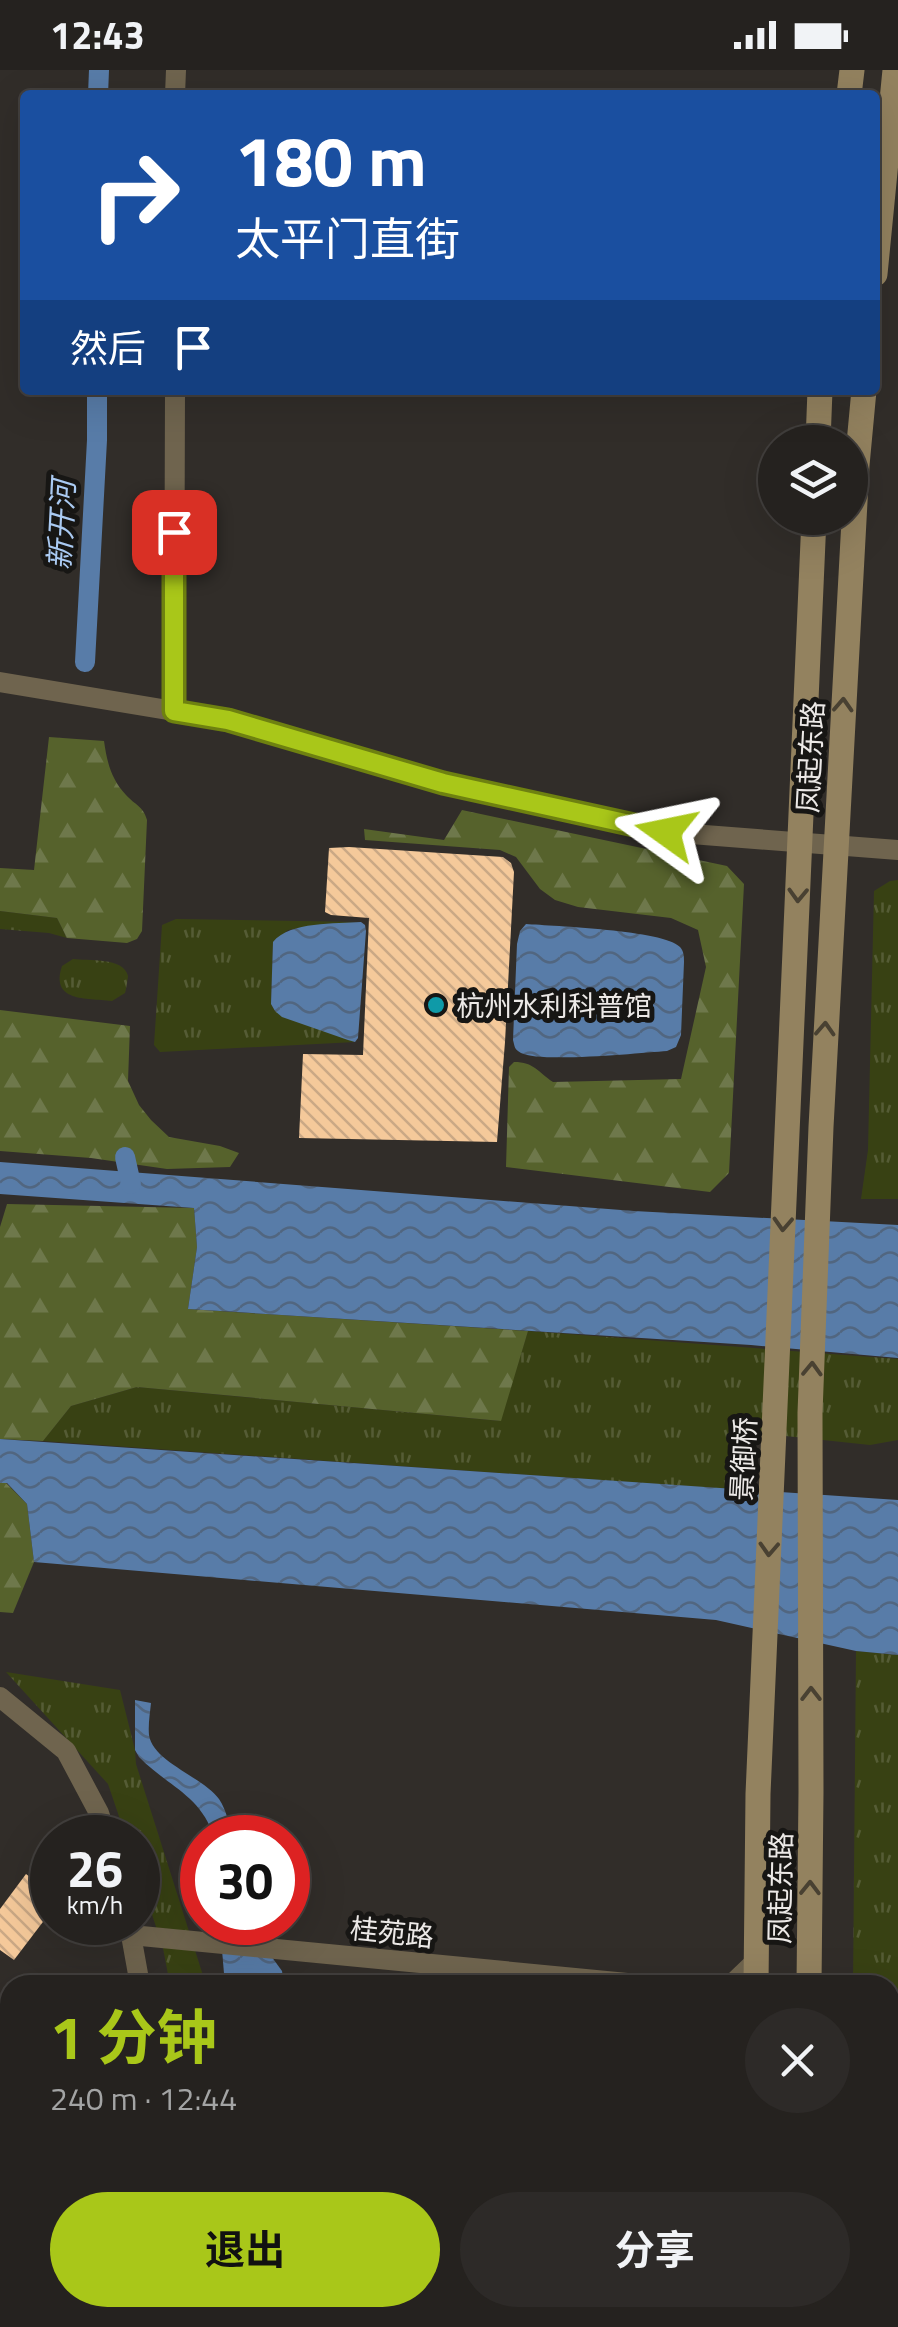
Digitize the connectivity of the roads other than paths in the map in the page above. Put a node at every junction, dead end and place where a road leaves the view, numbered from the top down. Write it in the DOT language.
graph roads {
  1 [pos="895,70"];
  2 [pos="880,223"];
  3 [pos="175,395"];
  4 [pos="820,395"];
  5 [pos="864,395"];
  6 [pos="819,425"];
  7 [pos="813,535"];
  8 [pos="0,682"];
  9 [pos="174,711"];
  10 [pos="800,841"];
  11 [pos="836,844"];
  12 [pos="898,850"];
  13 [pos="788,1127"];
  14 [pos="0,1697"];
  15 [pos="758,1794"];
  16 [pos="100,1815"];
  17 [pos="160,1933"];
  18 [pos="133,1945"];
  19 [pos="756,1973"];
  20 [pos="138,1975"];
  21 [pos="545,1975"];
  22 [pos="815,1975"];
  1 -- 2 [label="main road"];
  3 -- 9 [label="street"];
  4 -- 6 [label="main road"];
  11 -- 5 [label="main road, 凤起东路, one-way"];
  7 -- 10 [label="main road, 凤起东路"];
  8 -- 9 [label="street"];
  9 -- 10 [label="street"];
  10 -- 11 [label="street"];
  10 -- 13 [label="main road, 凤起东路, one-way"];
  11 -- 12 [label="street"];
  22 -- 11 [label="main road, 凤起东路, one-way"];
  13 -- 15 [label="main road, 景御桥, one-way"];
  14 -- 16 [label="street"];
  15 -- 19 [label="main road, 凤起东路"];
  17 -- 21 [label="street, 桂苑路"];
  18 -- 20 [label="street"];
}
